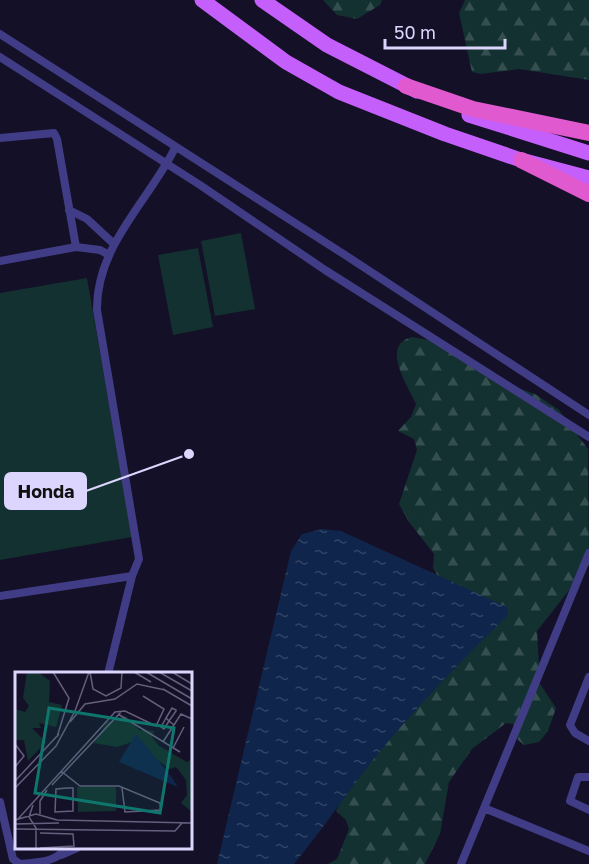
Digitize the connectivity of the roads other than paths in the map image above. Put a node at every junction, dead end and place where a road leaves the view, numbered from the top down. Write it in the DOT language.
graph roads {
  1 [pos="202,0"];
  2 [pos="262,0"];
  3 [pos="0,34"];
  4 [pos="0,57"];
  5 [pos="406,86"];
  6 [pos="589,133"];
  7 [pos="0,138"];
  8 [pos="175,148"];
  9 [pos="589,153"];
  10 [pos="521,160"];
  11 [pos="166,166"];
  12 [pos="589,178"];
  13 [pos="589,194"];
  14 [pos="69,210"];
  15 [pos="110,241"];
  16 [pos="76,247"];
  17 [pos="100,250"];
  18 [pos="109,255"];
  19 [pos="0,261"];
  20 [pos="589,415"];
  21 [pos="589,437"];
  22 [pos="589,553"];
  23 [pos="132,576"];
  24 [pos="0,596"];
  25 [pos="108,672"];
  26 [pos="589,677"];
  27 [pos="589,741"];
  28 [pos="589,777"];
  29 [pos="0,802"];
  30 [pos="484,808"];
  31 [pos="589,810"];
  32 [pos="64,849"];
  33 [pos="74,849"];
  34 [pos="589,851"];
  35 [pos="59,856"];
  36 [pos="461,864"];
  1 -- 10 [label="main road"];
  2 -- 5 [label="main road"];
  3 -- 8 [label="lane"];
  4 -- 11 [label="lane"];
  5 -- 6 [label="highway"];
  5 -- 9 [label="main road"];
  7 -- 14 [label="lane"];
  8 -- 11 [label="lane"];
  8 -- 20 [label="lane"];
  10 -- 12 [label="main road"];
  10 -- 13 [label="highway"];
  11 -- 15 [label="lane"];
  11 -- 21 [label="lane"];
  14 -- 15 [label="lane"];
  14 -- 16 [label="lane"];
  15 -- 17 [label="lane"];
  15 -- 18 [label="lane"];
  16 -- 17 [label="lane"];
  16 -- 19 [label="lane"];
  17 -- 18 [label="lane"];
  18 -- 23 [label="lane"];
  22 -- 30 [label="lane"];
  23 -- 24 [label="lane"];
  23 -- 25 [label="lane"];
  26 -- 27 [label="lane"];
  28 -- 31 [label="lane"];
  29 -- 35 [label="lane"];
  30 -- 34 [label="lane"];
  30 -- 36 [label="lane"];
  32 -- 35 [label="lane"];
  33 -- 35 [label="lane"];
}
